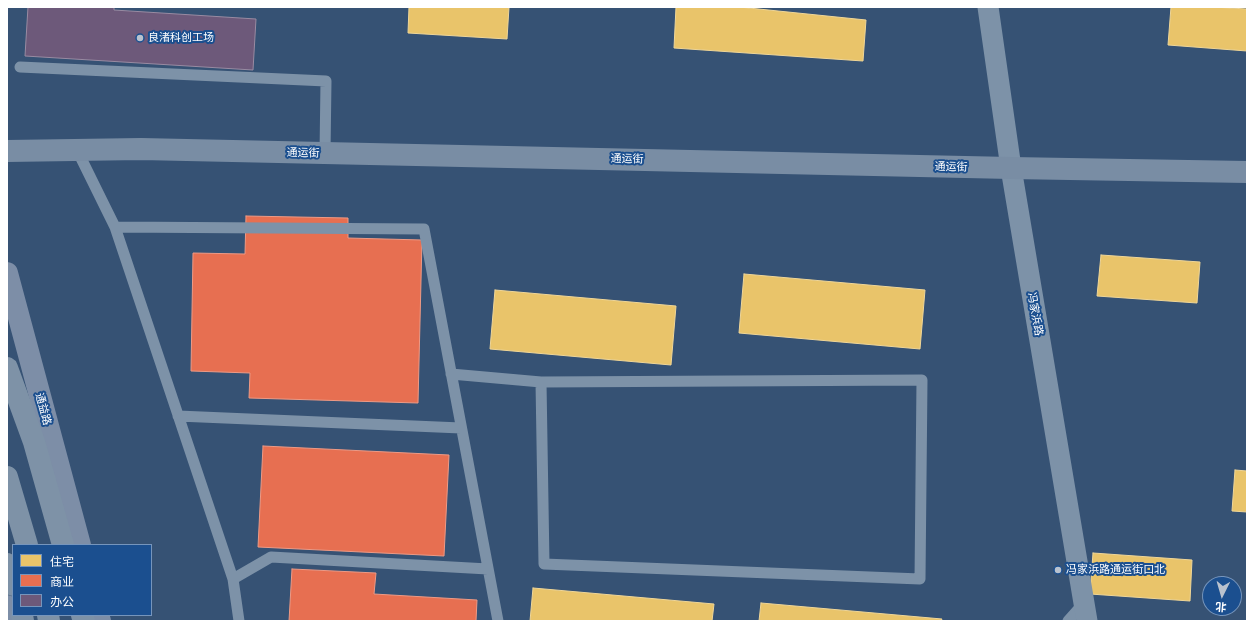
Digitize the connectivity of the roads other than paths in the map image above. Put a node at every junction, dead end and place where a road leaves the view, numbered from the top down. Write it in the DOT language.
graph roads {
  1 [pos="988,7"];
  2 [pos="20,67"];
  3 [pos="77,150"];
  4 [pos="7,151"];
  5 [pos="325,153"];
  6 [pos="1011,168"];
  7 [pos="1247,172"];
  8 [pos="115,227"];
  9 [pos="7,273"];
  10 [pos="7,368"];
  11 [pos="451,374"];
  12 [pos="541,382"];
  13 [pos="178,416"];
  14 [pos="461,428"];
  15 [pos="7,477"];
  16 [pos="27,544"];
  17 [pos="63,544"];
  18 [pos="80,544"];
  19 [pos="7,564"];
  20 [pos="488,569"];
  21 [pos="233,579"];
  22 [pos="12,582"];
  23 [pos="7,606"];
  24 [pos="1086,612"];
  25 [pos="11,621"];
  26 [pos="239,621"];
  27 [pos="498,621"];
  28 [pos="1068,621"];
  1 -- 6 [label="street, 冯家浜路"];
  2 -- 5 [label="lane"];
  3 -- 4 [label="street, 通运街"];
  3 -- 5 [label="street, 通运街"];
  3 -- 8 [label="lane"];
  5 -- 6 [label="street, 通运街"];
  6 -- 7 [label="street, 通运街"];
  6 -- 24 [label="street, 冯家浜路"];
  8 -- 11 [label="lane"];
  8 -- 13 [label="lane"];
  9 -- 18 [label="main road, 通益路"];
  10 -- 17 [label="highway"];
  11 -- 12 [label="lane"];
  11 -- 14 [label="lane"];
  12 -- 12 [label="lane"];
  13 -- 14 [label="lane"];
  13 -- 21 [label="lane"];
  14 -- 20 [label="lane"];
  15 -- 16 [label="highway"];
  19 -- 22 [label="highway"];
  20 -- 21 [label="lane"];
  20 -- 27 [label="lane"];
  21 -- 26 [label="lane"];
  23 -- 25 [label="main road"];
  24 -- 28 [label="lane"];
}
